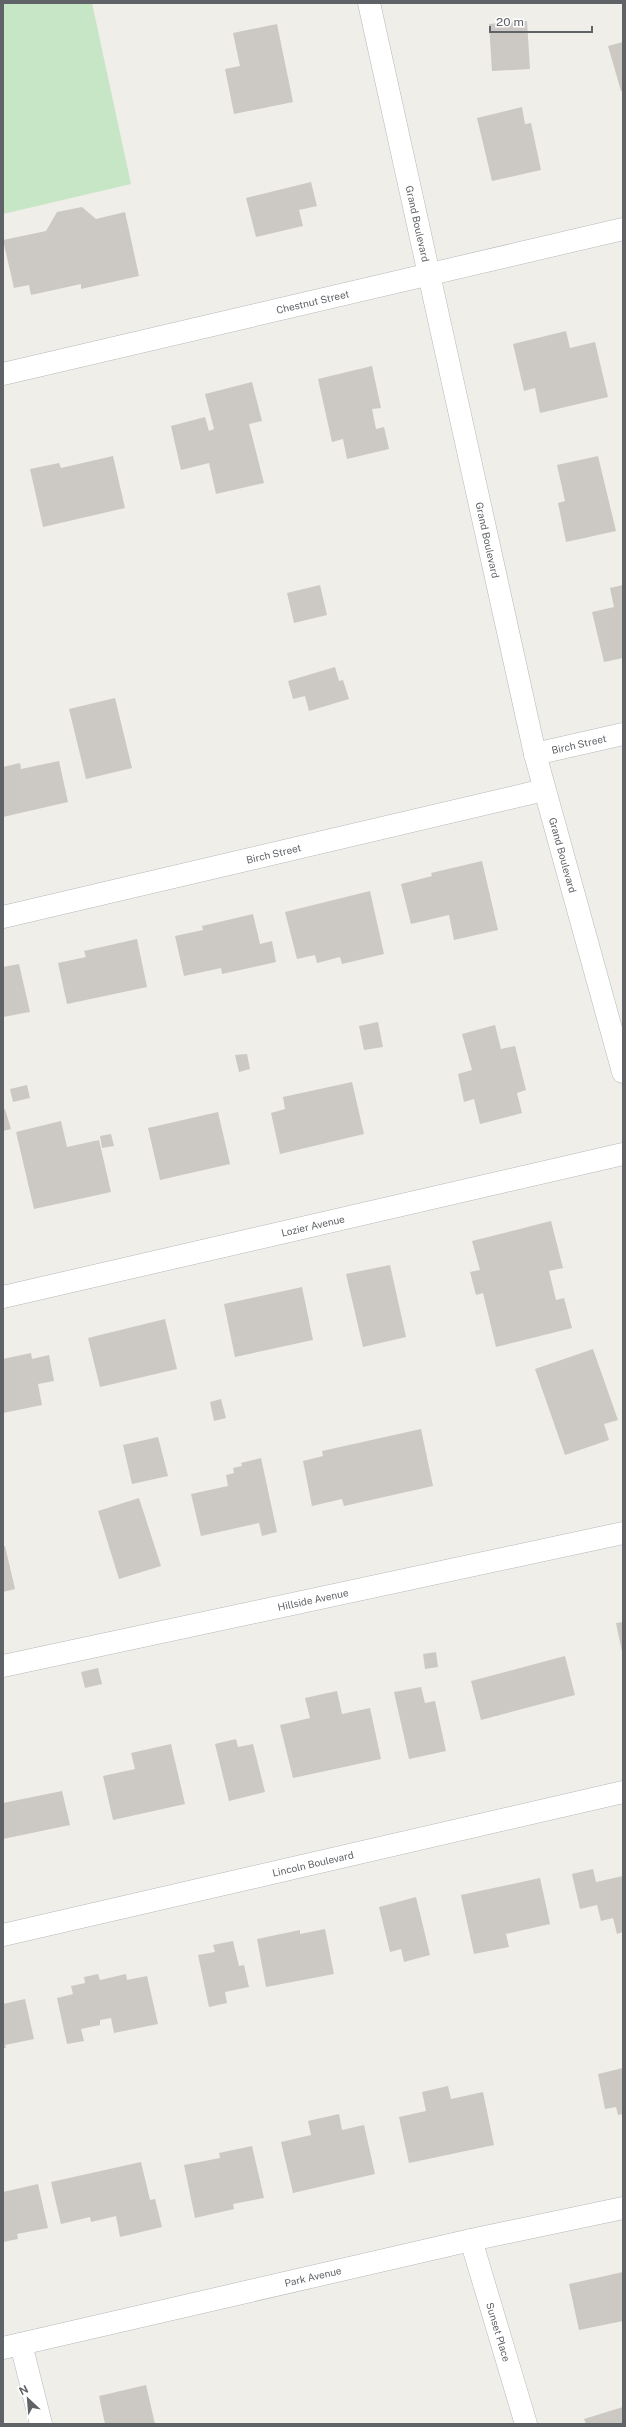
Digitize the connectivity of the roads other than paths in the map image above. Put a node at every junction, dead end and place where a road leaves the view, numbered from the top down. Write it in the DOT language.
graph roads {
  1 [pos="369,3"];
  2 [pos="623,229"];
  3 [pos="429,274"];
  4 [pos="3,374"];
  5 [pos="623,734"];
  6 [pos="535,754"];
  7 [pos="544,790"];
  8 [pos="3,917"];
  9 [pos="623,1072"];
  10 [pos="623,1154"];
  11 [pos="3,1297"];
  12 [pos="623,1533"];
  13 [pos="3,1666"];
  14 [pos="623,1792"];
  15 [pos="3,1935"];
  16 [pos="623,2208"];
  17 [pos="470,2240"];
  18 [pos="12,2346"];
  19 [pos="41,2424"];
  20 [pos="526,2424"];
  1 -- 3 [label="street, Grand Boulevard"];
  2 -- 3 [label="street, Chestnut Street"];
  3 -- 4 [label="street, Chestnut Street"];
  3 -- 6 [label="street, Grand Boulevard"];
  5 -- 6 [label="street, Birch Street"];
  6 -- 7 [label="street, Grand Boulevard"];
  7 -- 8 [label="street, Birch Street"];
  7 -- 9 [label="street, Grand Boulevard"];
  10 -- 11 [label="street, Lozier Avenue"];
  12 -- 13 [label="street, Hillside Avenue"];
  14 -- 15 [label="street, Lincoln Boulevard"];
  16 -- 17 [label="street, Park Avenue"];
  17 -- 18 [label="street, Park Avenue"];
  17 -- 20 [label="street, Sunset Place"];
  18 -- 19 [label="street"];
}
